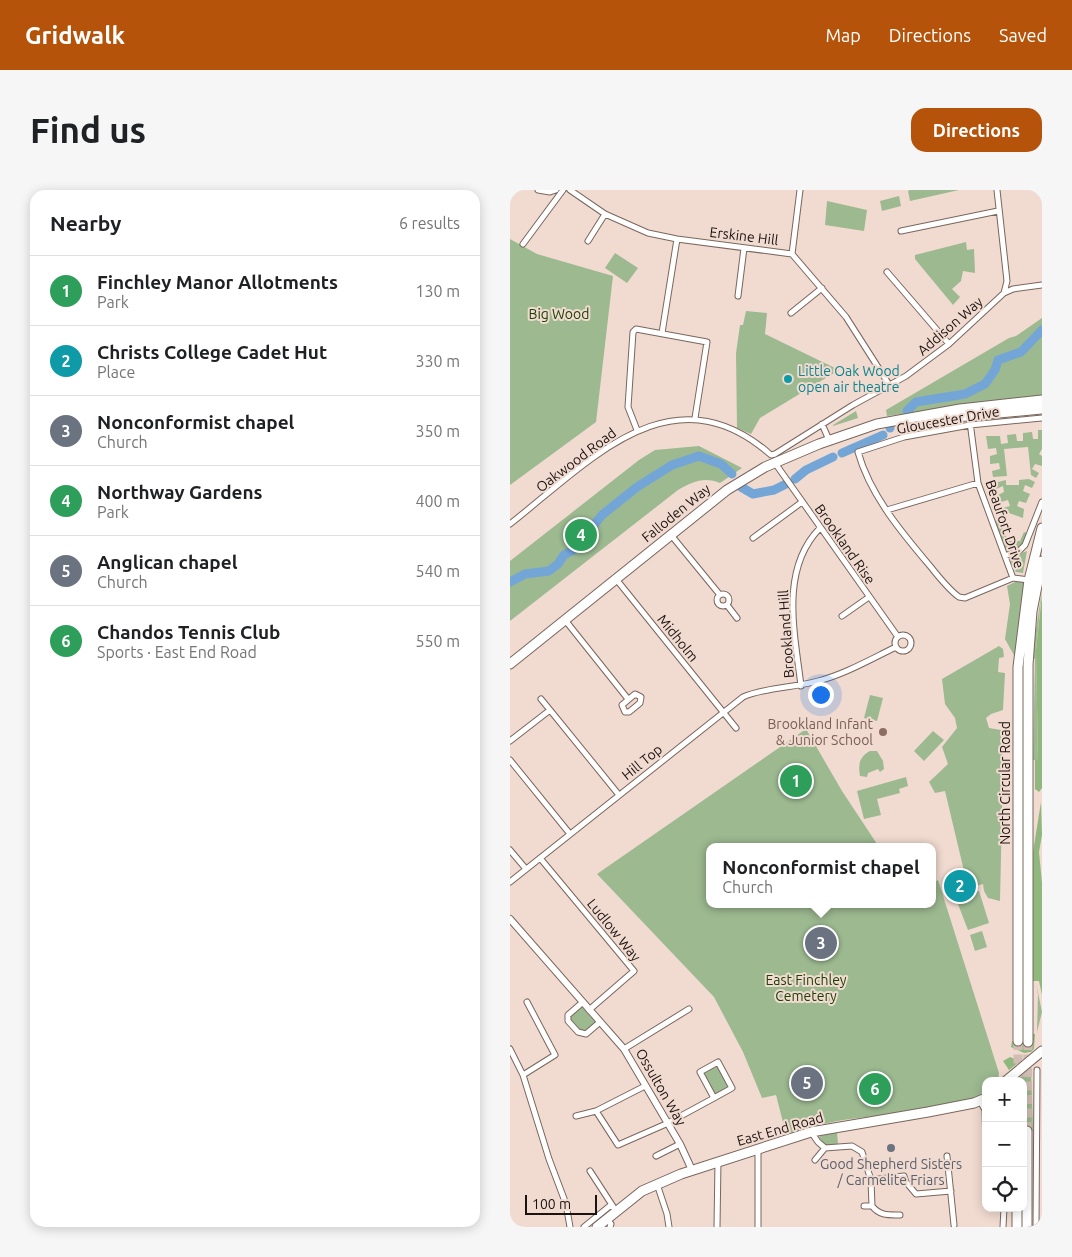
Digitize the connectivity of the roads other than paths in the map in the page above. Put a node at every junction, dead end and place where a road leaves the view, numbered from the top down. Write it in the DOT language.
graph roads {
  1 [pos="538,190"];
  2 [pos="556,190"];
  3 [pos="563,190"];
  4 [pos="570,190"];
  5 [pos="800,190"];
  6 [pos="997,190"];
  7 [pos="998,211"];
  8 [pos="605,214"];
  9 [pos="900,231"];
  10 [pos="678,239"];
  11 [pos="588,241"];
  12 [pos="523,244"];
  13 [pos="744,248"];
  14 [pos="792,254"];
  15 [pos="887,272"];
  16 [pos="1006,281"];
  17 [pos="1042,285"];
  18 [pos="822,288"];
  19 [pos="1013,289"];
  20 [pos="1004,293"];
  21 [pos="738,296"];
  22 [pos="792,313"];
  23 [pos="662,333"];
  24 [pos="949,344"];
  25 [pos="890,386"];
  26 [pos="1042,400"];
  27 [pos="1042,409"];
  28 [pos="969,417"];
  29 [pos="695,418"];
  30 [pos="1042,418"];
  31 [pos="822,424"];
  32 [pos="637,430"];
  33 [pos="829,440"];
  34 [pos="773,459"];
  35 [pos="978,483"];
  36 [pos="802,502"];
  37 [pos="1042,502"];
  38 [pos="887,510"];
  39 [pos="510,524"];
  40 [pos="820,528"];
  41 [pos="1042,528"];
  42 [pos="671,535"];
  43 [pos="753,538"];
  44 [pos="1005,556"];
  45 [pos="1042,561"];
  46 [pos="1013,578"];
  47 [pos="616,579"];
  48 [pos="1036,581"];
  49 [pos="720,595"];
  50 [pos="869,597"];
  51 [pos="727,605"];
  52 [pos="842,616"];
  53 [pos="737,618"];
  54 [pos="565,620"];
  55 [pos="898,637"];
  56 [pos="896,647"];
  57 [pos="512,663"];
  58 [pos="801,686"];
  59 [pos="541,699"];
  60 [pos="628,699"];
  61 [pos="550,710"];
  62 [pos="723,712"];
  63 [pos="736,728"];
  64 [pos="510,742"];
  65 [pos="510,760"];
  66 [pos="619,795"];
  67 [pos="570,834"];
  68 [pos="510,850"];
  69 [pos="540,858"];
  70 [pos="526,869"];
  71 [pos="510,882"];
  72 [pos="510,919"];
  73 [pos="527,1002"];
  74 [pos="583,1002"];
  75 [pos="689,1009"];
  76 [pos="589,1010"];
  77 [pos="600,1022"];
  78 [pos="1018,1041"];
  79 [pos="1028,1042"];
  80 [pos="510,1049"];
  81 [pos="624,1049"];
  82 [pos="1042,1051"];
  83 [pos="1037,1070"];
  84 [pos="523,1075"];
  85 [pos="1011,1077"];
  86 [pos="645,1086"];
  87 [pos="714,1098"];
  88 [pos="982,1099"];
  89 [pos="596,1111"];
  90 [pos="576,1116"];
  91 [pos="666,1124"];
  92 [pos="811,1132"];
  93 [pos="1040,1143"];
  94 [pos="680,1144"];
  95 [pos="825,1148"];
  96 [pos="758,1149"];
  97 [pos="656,1156"];
  98 [pos="947,1156"];
  99 [pos="815,1160"];
  100 [pos="718,1162"];
  101 [pos="1027,1167"];
  102 [pos="692,1170"];
  103 [pos="590,1171"];
  104 [pos="871,1180"];
  105 [pos="657,1184"];
  106 [pos="950,1191"];
  107 [pos="864,1206"];
  108 [pos="872,1206"];
  109 [pos="614,1208"];
  110 [pos="1004,1212"];
  111 [pos="1017,1212"];
  112 [pos="900,1215"];
  113 [pos="609,1223"];
  114 [pos="954,1225"];
  115 [pos="570,1227"];
  116 [pos="584,1227"];
  117 [pos="597,1227"];
  118 [pos="669,1227"];
  119 [pos="717,1227"];
  120 [pos="758,1227"];
  121 [pos="1003,1227"];
  122 [pos="1017,1227"];
  123 [pos="1027,1227"];
  124 [pos="1036,1227"];
  1 -- 2 [label="street"];
  3 -- 12 [label="street"];
  4 -- 8 [label="street, Erskine Hill"];
  5 -- 14 [label="street"];
  6 -- 7 [label="street"];
  7 -- 9 [label="street"];
  7 -- 16 [label="street"];
  8 -- 10 [label="street, Erskine Hill"];
  8 -- 11 [label="street"];
  10 -- 13 [label="street, Erskine Hill"];
  10 -- 23 [label="street"];
  13 -- 14 [label="street, Erskine Hill"];
  13 -- 21 [label="street"];
  14 -- 18 [label="street, Erskine Hill"];
  15 -- 24 [label="street"];
  16 -- 19 [label="street"];
  16 -- 20 [label="street"];
  17 -- 19 [label="street, Addison Way"];
  18 -- 22 [label="street"];
  18 -- 25 [label="street, Erskine Hill"];
  19 -- 20 [label="street, Addison Way"];
  20 -- 24 [label="street, Addison Way"];
  23 -- 29 [label="street"];
  23 -- 32 [label="street"];
  24 -- 25 [label="street, Addison Way"];
  25 -- 31 [label="street, Addison Way"];
  26 -- 28 [label="main road, Falloden Way"];
  27 -- 28 [label="main road, Falloden Way"];
  28 -- 30 [label="street, Gloucester Drive"];
  28 -- 33 [label="main road, Falloden Way"];
  28 -- 35 [label="street, Beaufort Drive"];
  28 -- 38 [label="street, Gloucester Drive"];
  29 -- 32 [label="street, Oakwood Road"];
  29 -- 34 [label="street, Oakwood Road"];
  31 -- 33 [label="street"];
  31 -- 34 [label="street, Addison Way"];
  32 -- 39 [label="street, Oakwood Road"];
  33 -- 34 [label="main road, Falloden Way"];
  34 -- 36 [label="street, Brookland Rise"];
  34 -- 42 [label="main road, Falloden Way"];
  35 -- 38 [label="street"];
  35 -- 44 [label="street, Beaufort Drive"];
  36 -- 40 [label="street, Brookland Rise"];
  36 -- 43 [label="street"];
  37 -- 44 [label="street"];
  38 -- 46 [label="street"];
  40 -- 50 [label="street, Brookland Rise"];
  40 -- 58 [label="street, Brookland Hill"];
  41 -- 48 [label="main road, North Circular Road"];
  42 -- 47 [label="main road, Falloden Way"];
  42 -- 49 [label="street"];
  44 -- 46 [label="street, Beaufort Drive"];
  45 -- 48 [label="main road, North Circular Road"];
  46 -- 48 [label="street"];
  47 -- 54 [label="main road, Falloden Way"];
  47 -- 62 [label="street, Midholm"];
  48 -- 78 [label="main road, North Circular Road"];
  48 -- 79 [label="main road, North Circular Road"];
  49 -- 51 [label="street"];
  49 -- 51 [label="street"];
  50 -- 52 [label="street"];
  50 -- 55 [label="street, Brookland Rise"];
  51 -- 53 [label="street"];
  54 -- 57 [label="main road, Falloden Way"];
  54 -- 60 [label="street"];
  55 -- 56 [label="street"];
  55 -- 56 [label="street, Brookland Rise"];
  56 -- 58 [label="street, Brookland Rise"];
  58 -- 62 [label="street, Hill Top"];
  59 -- 61 [label="street"];
  61 -- 64 [label="street"];
  61 -- 66 [label="street"];
  62 -- 63 [label="street, Midholm"];
  62 -- 66 [label="street, Hill Top"];
  65 -- 67 [label="street"];
  66 -- 67 [label="street, Hill Top"];
  67 -- 69 [label="street, Hill Top"];
  68 -- 70 [label="street"];
  69 -- 70 [label="street, Hill Top"];
  69 -- 76 [label="street, Ludlow Way"];
  70 -- 71 [label="street, Hill Top"];
  72 -- 74 [label="street, Ossulton Way"];
  73 -- 84 [label="street"];
  74 -- 76 [label="street, Ossulton Way"];
  74 -- 77 [label="street"];
  75 -- 81 [label="street"];
  76 -- 77 [label="street, Ossulton Way"];
  77 -- 81 [label="street, Ossulton Way"];
  80 -- 84 [label="street"];
  81 -- 86 [label="street, Ossulton Way"];
  82 -- 85 [label="main road"];
  83 -- 93 [label="street"];
  84 -- 115 [label="street"];
  86 -- 89 [label="street"];
  86 -- 91 [label="street, Ossulton Way"];
  87 -- 87 [label="street"];
  87 -- 91 [label="street"];
  88 -- 92 [label="main road, East End Road"];
  89 -- 90 [label="street"];
  89 -- 91 [label="street"];
  91 -- 94 [label="street, Ossulton Way"];
  92 -- 95 [label="street"];
  92 -- 96 [label="main road, East End Road"];
  93 -- 124 [label="street"];
  94 -- 97 [label="street"];
  94 -- 102 [label="street, Ossulton Way"];
  95 -- 99 [label="street"];
  95 -- 104 [label="street"];
  96 -- 100 [label="main road, East End Road"];
  96 -- 120 [label="street"];
  98 -- 106 [label="street"];
  100 -- 102 [label="main road, East End Road"];
  100 -- 119 [label="street"];
  101 -- 123 [label="main road"];
  102 -- 105 [label="main road, East End Road"];
  103 -- 109 [label="street"];
  104 -- 106 [label="street"];
  104 -- 108 [label="street"];
  105 -- 109 [label="main road, East End Road"];
  105 -- 118 [label="street"];
  106 -- 114 [label="street"];
  107 -- 108 [label="street"];
  108 -- 112 [label="street"];
  109 -- 113 [label="main road, East End Road"];
  109 -- 116 [label="street"];
  110 -- 121 [label="street"];
  111 -- 122 [label="main road"];
  113 -- 117 [label="main road, East End Road"];
}
